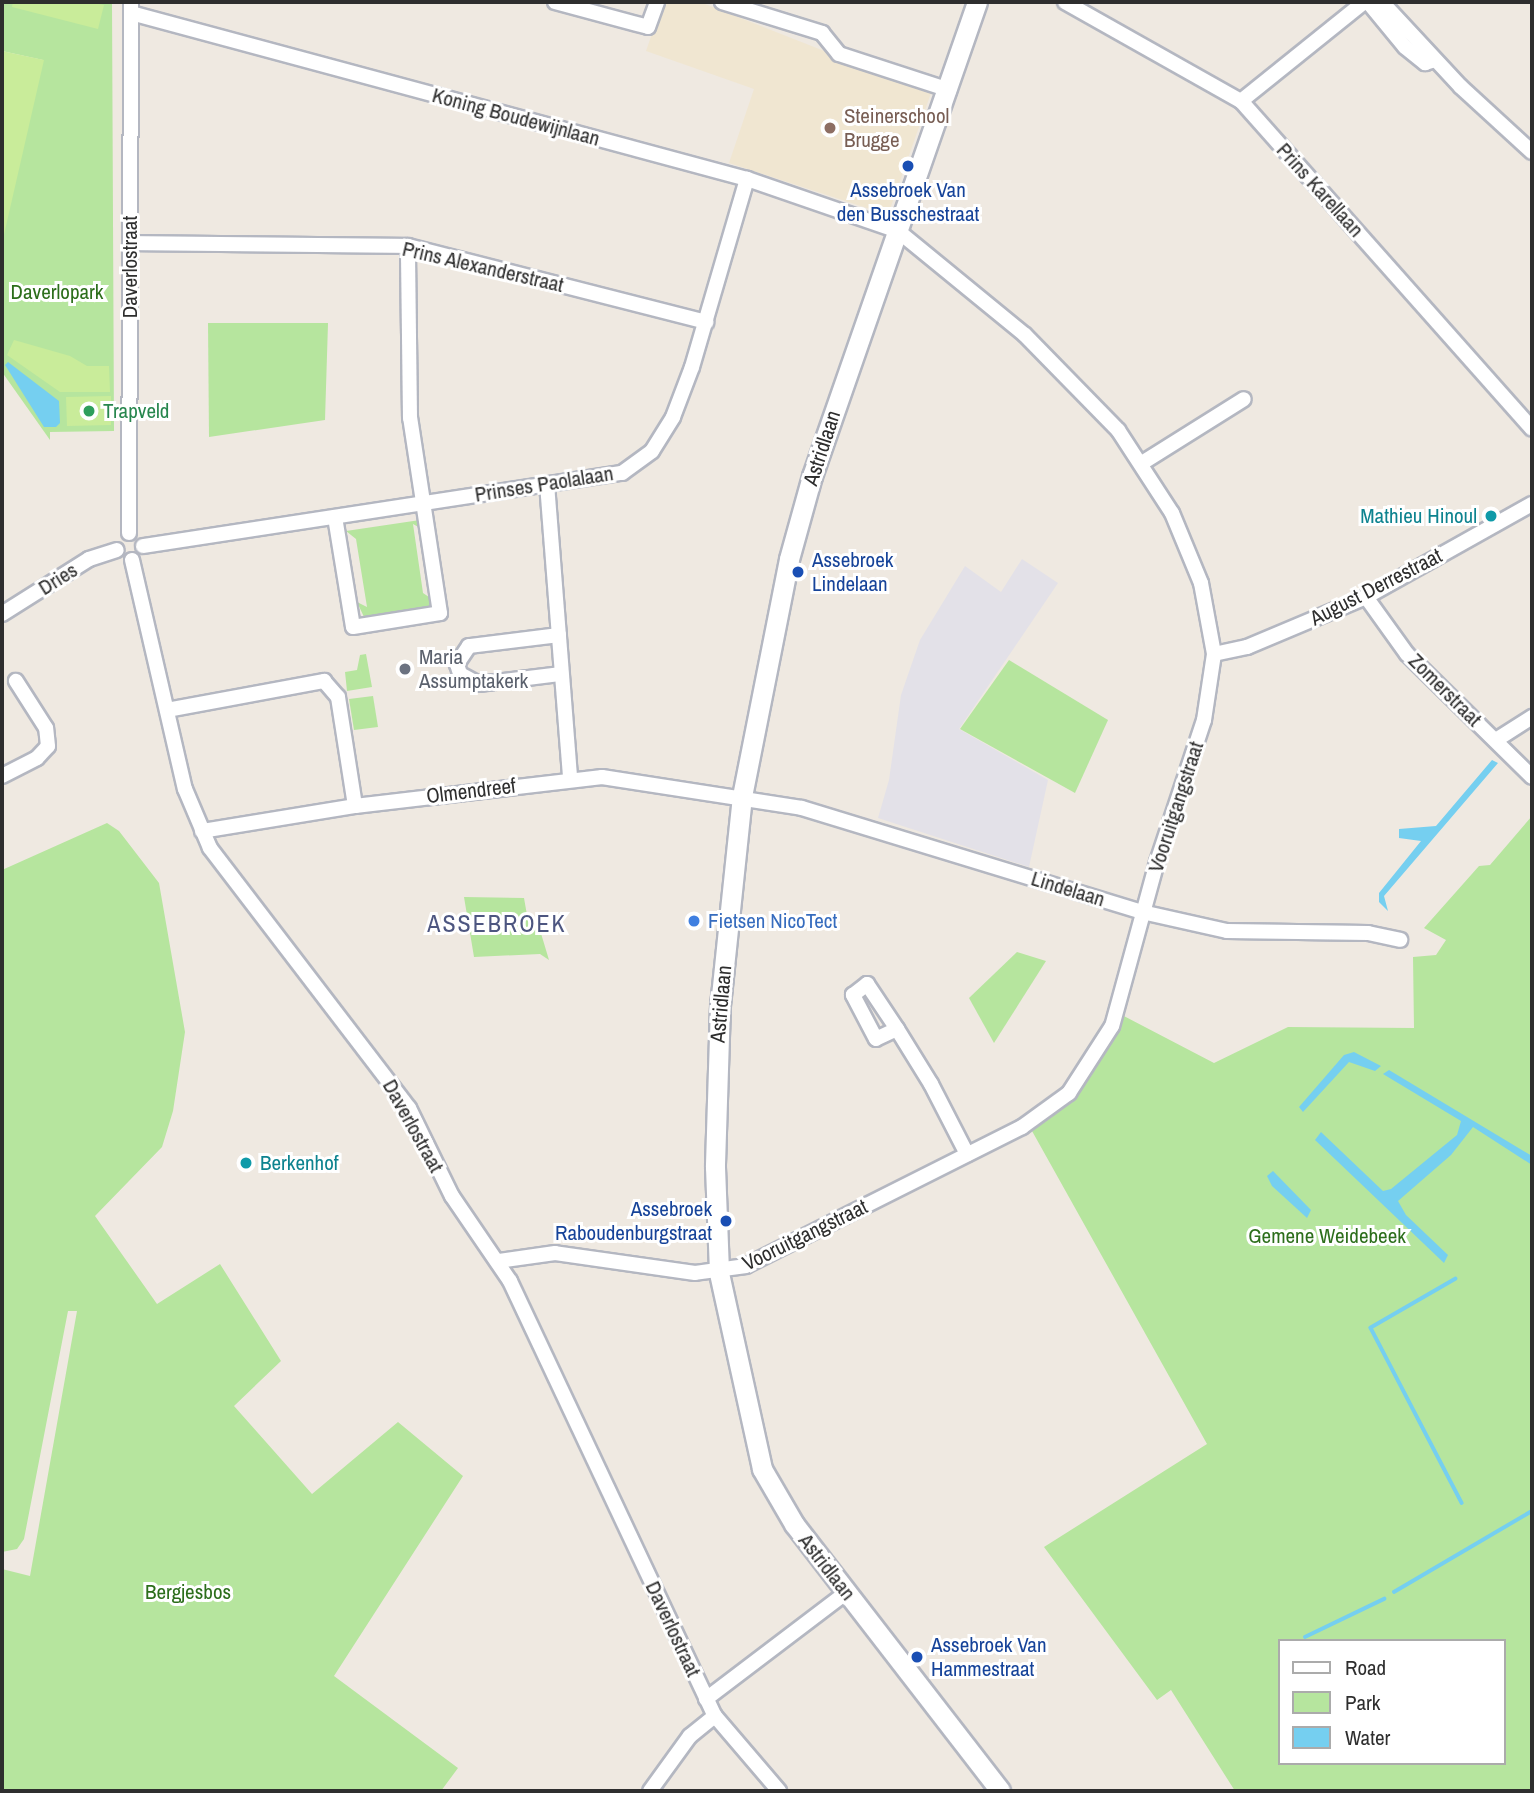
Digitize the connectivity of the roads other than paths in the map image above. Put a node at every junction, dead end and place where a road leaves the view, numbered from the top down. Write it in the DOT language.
graph roads {
  1 [pos="559,2"];
  2 [pos="657,2"];
  3 [pos="722,2"];
  4 [pos="977,2"];
  5 [pos="1065,2"];
  6 [pos="1366,2"];
  7 [pos="1382,2"];
  8 [pos="131,8"];
  9 [pos="1435,60"];
  10 [pos="949,90"];
  11 [pos="1241,102"];
  12 [pos="1532,152"];
  13 [pos="747,179"];
  14 [pos="898,231"];
  15 [pos="130,243"];
  16 [pos="408,246"];
  17 [pos="706,322"];
  18 [pos="1244,399"];
  19 [pos="1532,429"];
  20 [pos="1142,463"];
  21 [pos="547,484"];
  22 [pos="424,503"];
  23 [pos="1532,504"];
  24 [pos="335,517"];
  25 [pos="129,533"];
  26 [pos="144,546"];
  27 [pos="117,550"];
  28 [pos="132,560"];
  29 [pos="1366,597"];
  30 [pos="2,614"];
  31 [pos="559,635"];
  32 [pos="1214,654"];
  33 [pos="561,674"];
  34 [pos="16,681"];
  35 [pos="167,710"];
  36 [pos="1532,717"];
  37 [pos="1496,740"];
  38 [pos="2,776"];
  39 [pos="570,778"];
  40 [pos="1532,778"];
  41 [pos="742,796"];
  42 [pos="355,806"];
  43 [pos="202,831"];
  44 [pos="1142,912"];
  45 [pos="1400,940"];
  46 [pos="897,1029"];
  47 [pos="967,1154"];
  48 [pos="498,1261"];
  49 [pos="719,1273"];
  50 [pos="847,1592"];
  51 [pos="706,1699"];
  52 [pos="715,1716"];
  53 [pos="650,1791"];
  54 [pos="779,1791"];
  55 [pos="1000,1791"];
  1 -- 2 [label="street"];
  3 -- 10 [label="street"];
  4 -- 10 [label="main road, Astridlaan"];
  5 -- 11 [label="street, Prins Karellaan"];
  6 -- 9 [label="street"];
  6 -- 11 [label="street"];
  7 -- 9 [label="street"];
  8 -- 13 [label="street, Koning Boudewijnlaan"];
  8 -- 15 [label="street, Daverlostraat"];
  9 -- 12 [label="street"];
  10 -- 14 [label="main road, Astridlaan"];
  11 -- 19 [label="street, Prins Karellaan"];
  13 -- 14 [label="street, Koning Boudewijnlaan"];
  13 -- 17 [label="street, Prinses Paolalaan"];
  14 -- 20 [label="street, Vooruitgangstraat"];
  14 -- 41 [label="main road, Astridlaan"];
  15 -- 16 [label="street, Prins Alexanderstraat"];
  15 -- 25 [label="street, Daverlostraat"];
  16 -- 17 [label="street, Prins Alexanderstraat"];
  16 -- 22 [label="street"];
  17 -- 21 [label="street, Prinses Paolalaan"];
  18 -- 20 [label="street"];
  20 -- 32 [label="street, Vooruitgangstraat"];
  21 -- 22 [label="street, Prinses Paolalaan"];
  21 -- 31 [label="street"];
  22 -- 24 [label="street, Prinses Paolalaan"];
  22 -- 24 [label="street"];
  23 -- 29 [label="street, August Derrestraat"];
  24 -- 26 [label="street, Prinses Paolalaan"];
  25 -- 26 [label="street"];
  25 -- 27 [label="street"];
  26 -- 28 [label="street"];
  27 -- 28 [label="street"];
  27 -- 30 [label="street, Dries"];
  28 -- 35 [label="street, Daverlostraat"];
  29 -- 32 [label="street, August Derrestraat"];
  29 -- 37 [label="street, Zomerstraat"];
  31 -- 33 [label="street"];
  31 -- 33 [label="street"];
  32 -- 44 [label="street, Vooruitgangstraat"];
  33 -- 39 [label="street"];
  34 -- 38 [label="street"];
  35 -- 42 [label="street"];
  35 -- 43 [label="street, Daverlostraat"];
  36 -- 37 [label="street"];
  37 -- 40 [label="street, Zomerstraat"];
  39 -- 41 [label="street, Olmendreef"];
  39 -- 42 [label="street, Olmendreef"];
  41 -- 44 [label="street, Lindelaan"];
  41 -- 49 [label="main road, Astridlaan"];
  42 -- 43 [label="street, Olmendreef"];
  43 -- 48 [label="street, Daverlostraat"];
  44 -- 45 [label="street, Lindelaan"];
  44 -- 47 [label="street, Vooruitgangstraat"];
  46 -- 47 [label="street"];
  47 -- 49 [label="street, Vooruitgangstraat"];
  48 -- 49 [label="street, Vooruitgangstraat"];
  48 -- 51 [label="street, Daverlostraat"];
  49 -- 50 [label="main road, Astridlaan"];
  50 -- 51 [label="street"];
  50 -- 55 [label="main road, Astridlaan"];
  51 -- 52 [label="street, Daverlostraat"];
  52 -- 53 [label="street"];
  52 -- 54 [label="street, Daverlostraat"];
}
